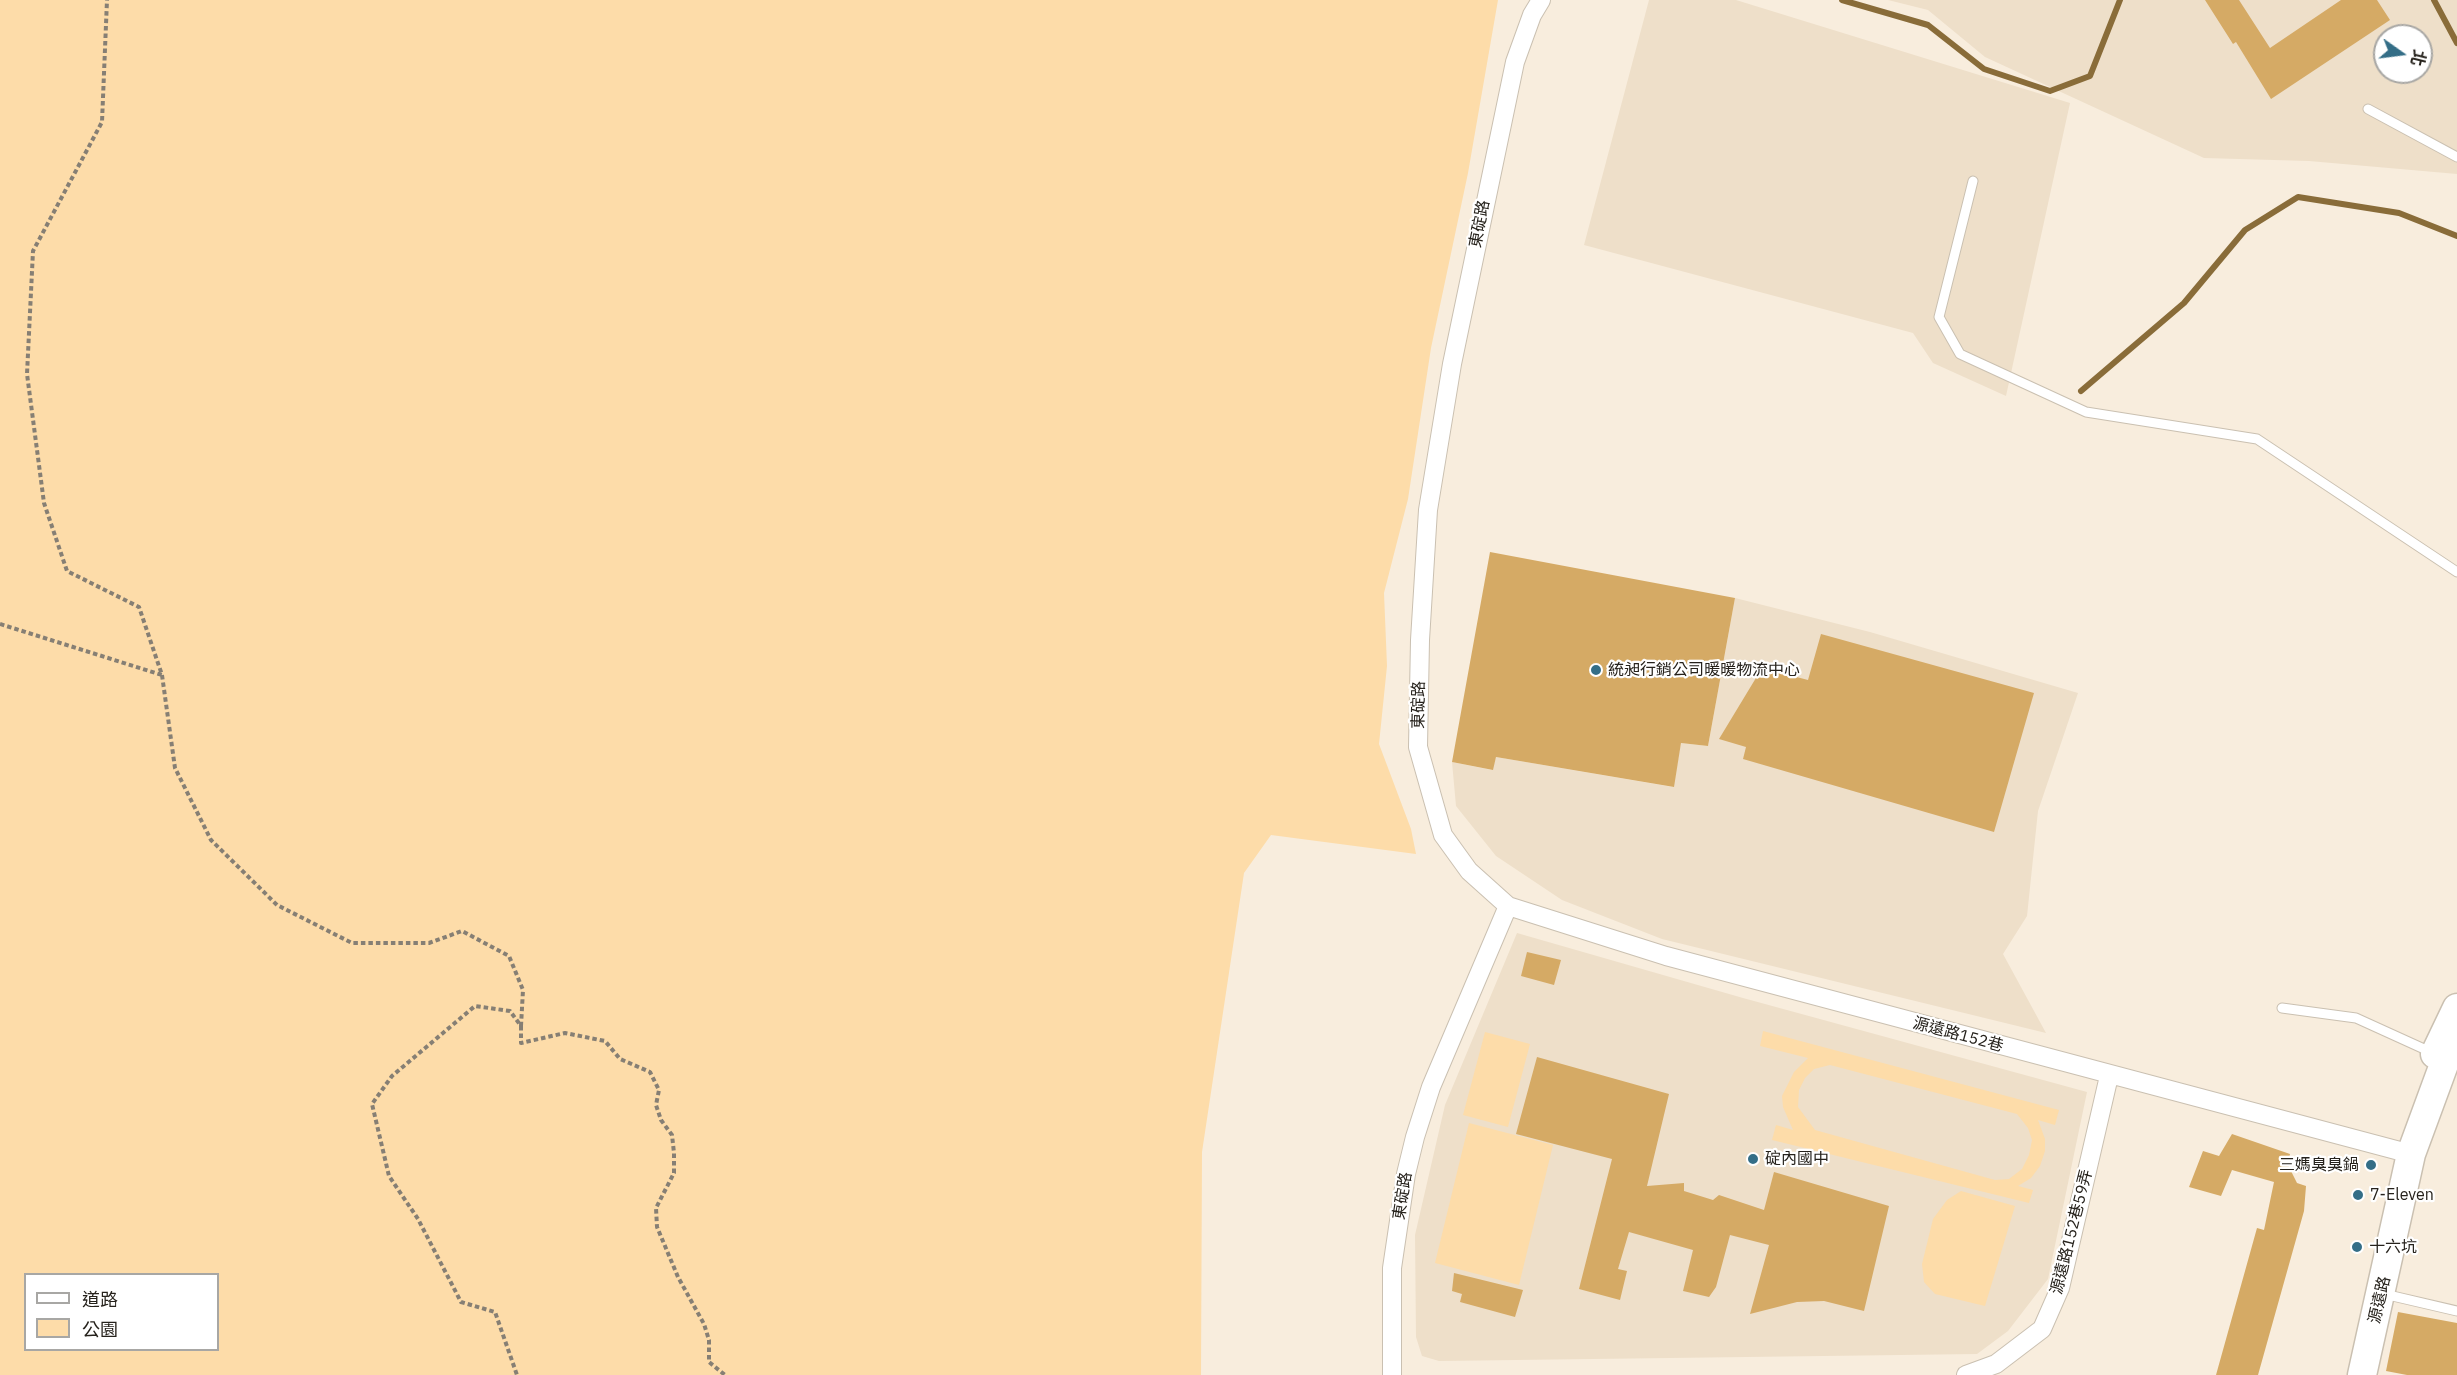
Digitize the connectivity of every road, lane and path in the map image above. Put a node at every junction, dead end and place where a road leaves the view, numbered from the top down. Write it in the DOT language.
graph roads {
  1 [pos="107,0"];
  2 [pos="1541,0"];
  3 [pos="2368,109"];
  4 [pos="2457,157"];
  5 [pos="1974,181"];
  6 [pos="2457,572"];
  7 [pos="0,624"];
  8 [pos="162,675"];
  9 [pos="1508,906"];
  10 [pos="2282,1008"];
  11 [pos="2457,1008"];
  12 [pos="521,1026"];
  13 [pos="2457,1037"];
  14 [pos="2435,1054"];
  15 [pos="2109,1076"];
  16 [pos="2411,1154"];
  17 [pos="2382,1293"];
  18 [pos="2457,1311"];
  19 [pos="1998,1370"];
  20 [pos="518,1375"];
  21 [pos="725,1375"];
  22 [pos="1392,1375"];
  23 [pos="1966,1375"];
  24 [pos="2362,1375"];
  1 -- 8 [label="path"];
  2 -- 9 [label="street, 東碇路"];
  3 -- 4 [label="lane"];
  5 -- 6 [label="lane"];
  7 -- 8 [label="path"];
  8 -- 12 [label="path"];
  9 -- 15 [label="street, 源遠路152巷"];
  9 -- 22 [label="street, 東碇路"];
  10 -- 14 [label="lane"];
  11 -- 14 [label="main road, 源遠路"];
  12 -- 20 [label="path"];
  12 -- 21 [label="path"];
  13 -- 16 [label="main road, 源遠路"];
  14 -- 16 [label="main road, 源遠路"];
  15 -- 16 [label="street, 源遠路152巷"];
  15 -- 19 [label="street, 源遠路152巷59弄"];
  16 -- 17 [label="main road, 源遠路"];
  17 -- 18 [label="lane"];
  17 -- 24 [label="main road, 源遠路"];
  19 -- 23 [label="street, 源遠路152巷59弄"];
}
